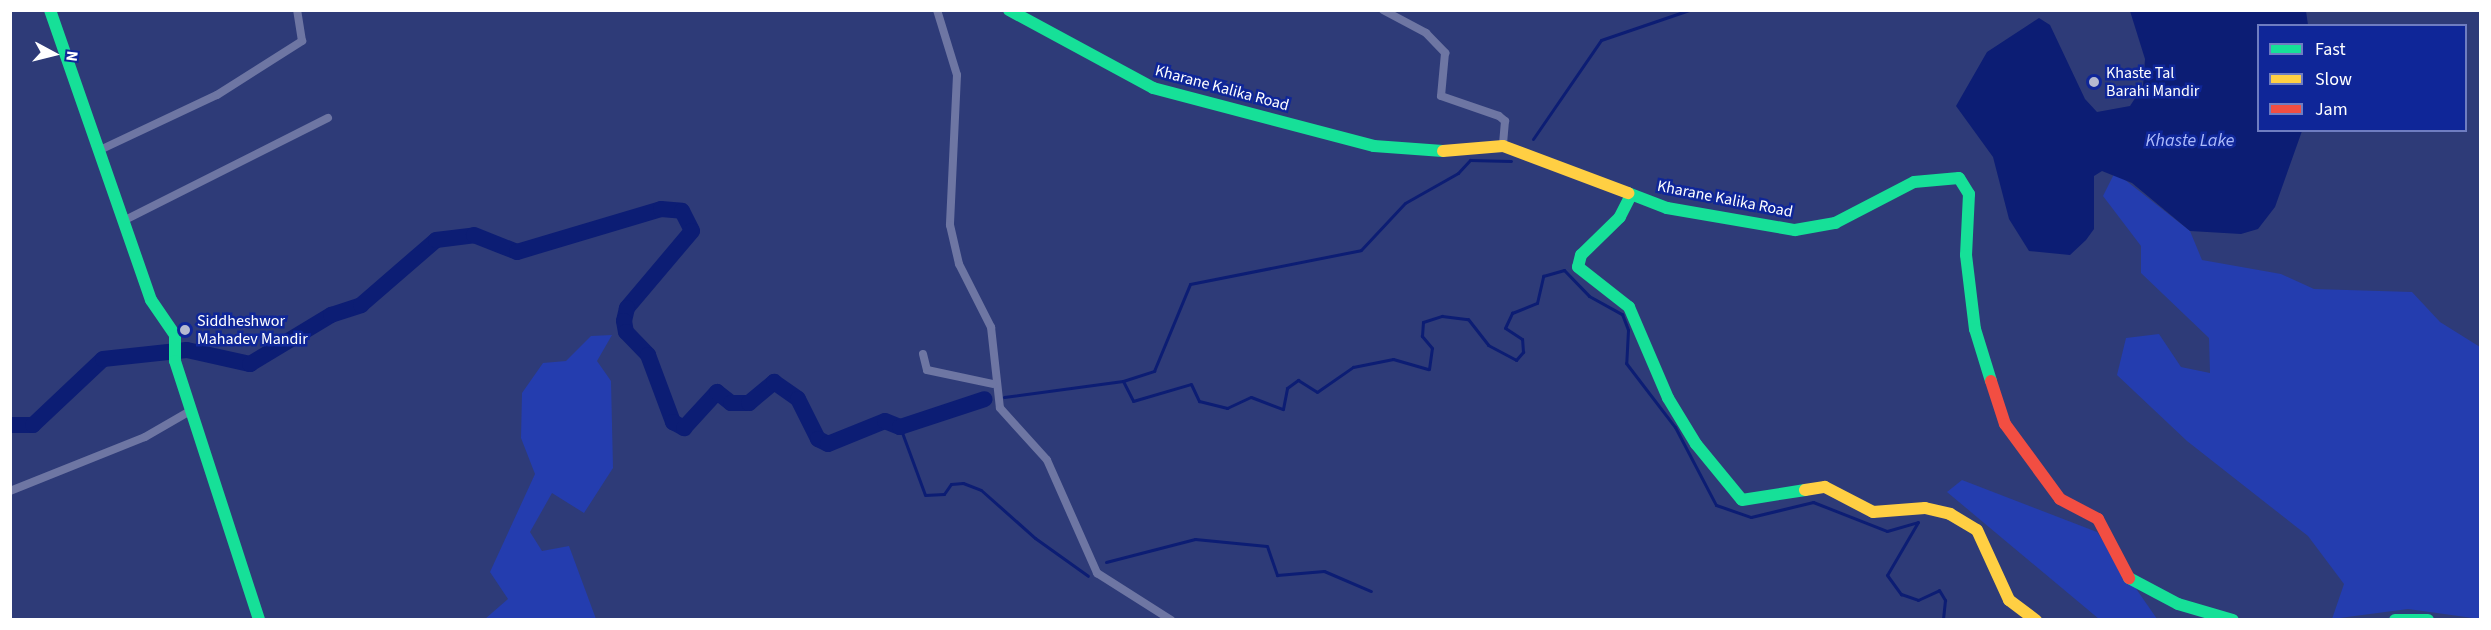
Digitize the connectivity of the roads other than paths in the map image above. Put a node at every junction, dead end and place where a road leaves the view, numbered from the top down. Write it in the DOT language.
graph roads {
  1 [pos="50,10"];
  2 [pos="297,10"];
  3 [pos="936,10"];
  4 [pos="1009,10"];
  5 [pos="1383,10"];
  6 [pos="328,118"];
  7 [pos="1503,146"];
  8 [pos="102,149"];
  9 [pos="1631,195"];
  10 [pos="127,219"];
  11 [pos="923,354"];
  12 [pos="993,384"];
  13 [pos="190,411"];
  14 [pos="10,490"];
  15 [pos="260,620"];
  16 [pos="1171,620"];
  17 [pos="2036,620"];
  18 [pos="2233,620"];
  19 [pos="2395,620"];
  20 [pos="2428,620"];
  1 -- 8 [label="street"];
  2 -- 8 [label="street"];
  3 -- 12 [label="street"];
  4 -- 7 [label="street, Kharane Kalika Road"];
  5 -- 7 [label="street"];
  6 -- 10 [label="street"];
  7 -- 9 [label="street, Kharane Kalika Road"];
  8 -- 10 [label="street"];
  9 -- 17 [label="street"];
  9 -- 18 [label="street, Kharane Kalika Road"];
  10 -- 13 [label="street"];
  11 -- 12 [label="street"];
  12 -- 16 [label="street"];
  13 -- 14 [label="street"];
  13 -- 15 [label="street"];
  19 -- 20 [label="street"];
}
